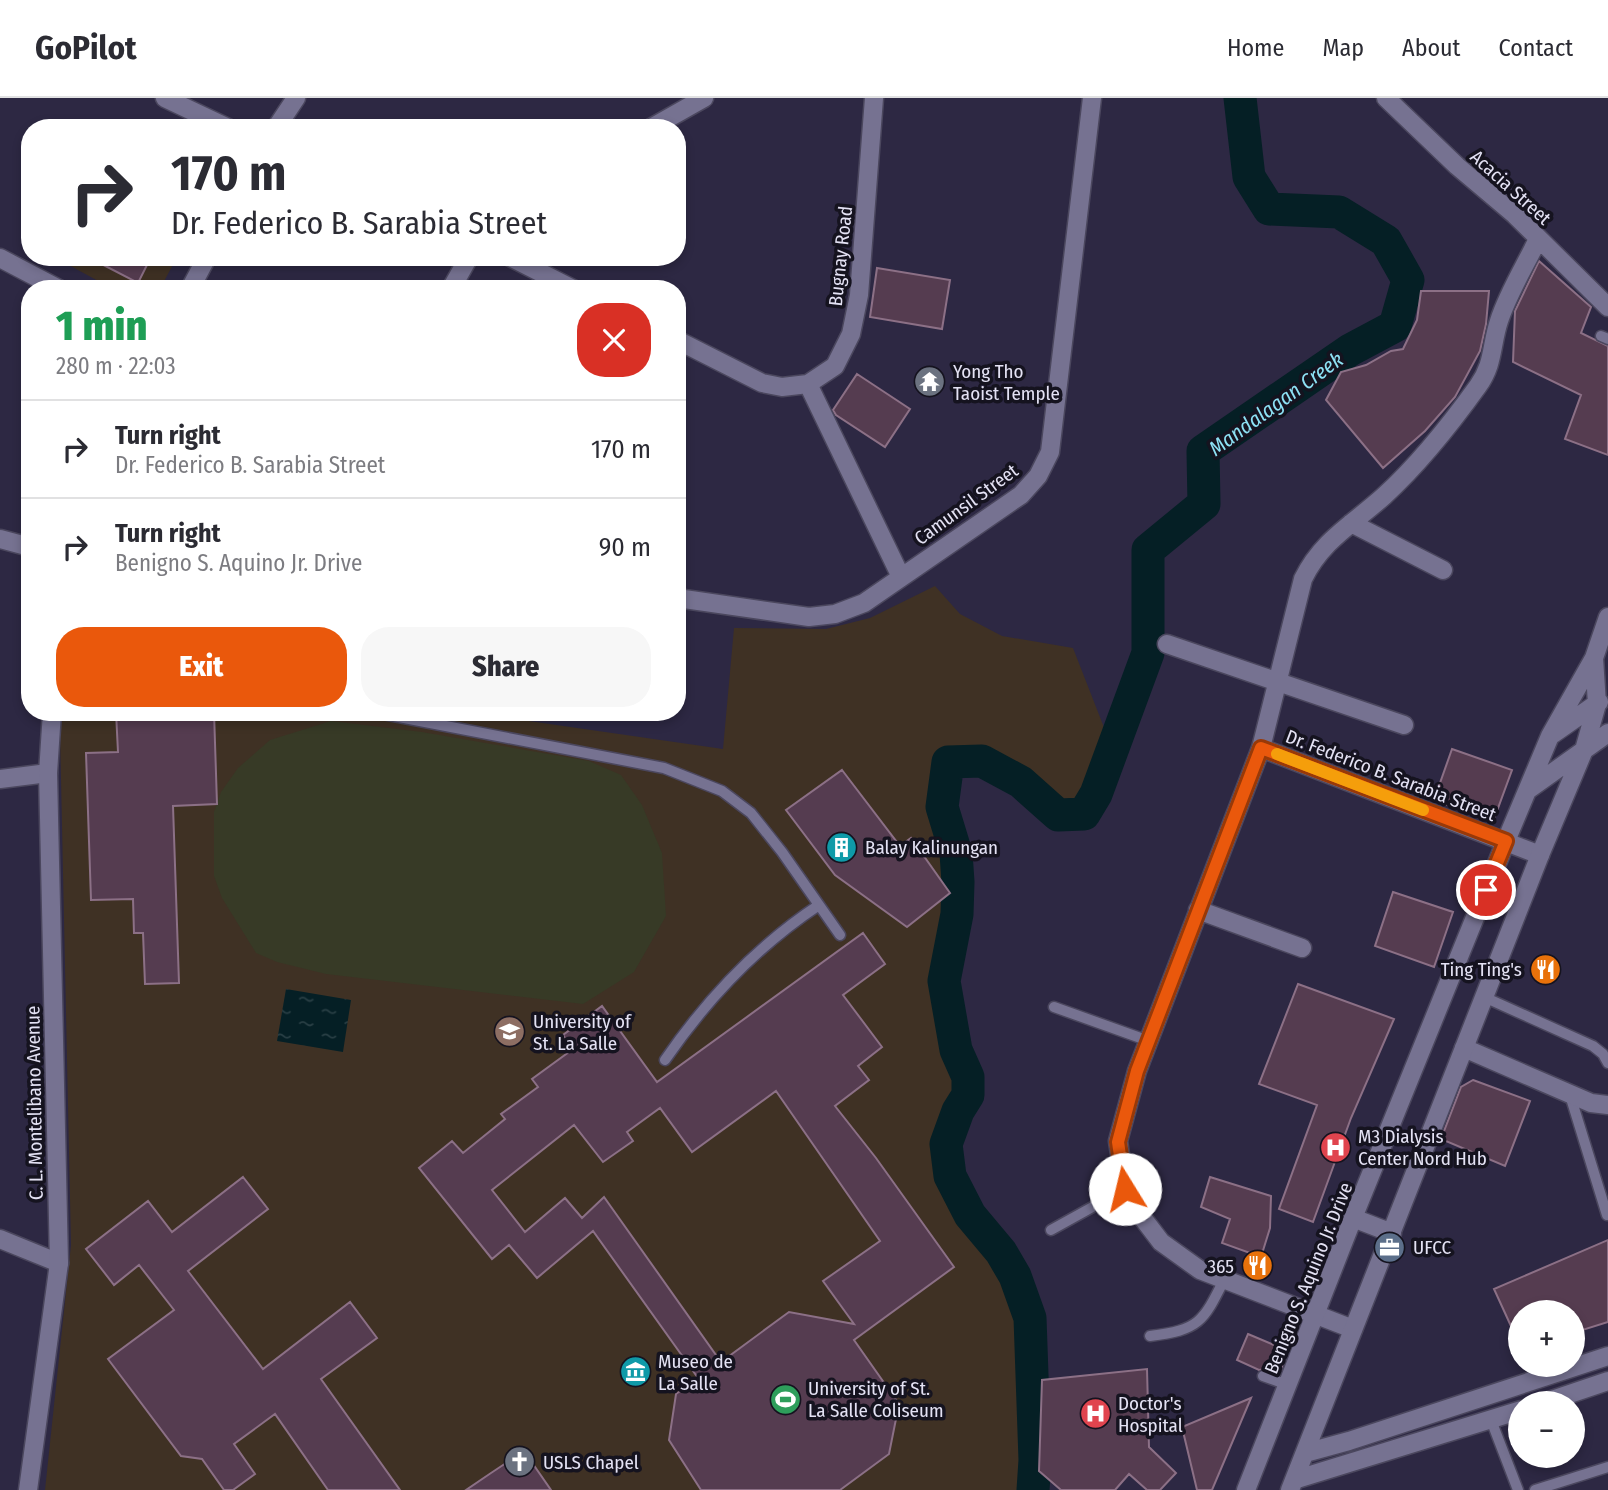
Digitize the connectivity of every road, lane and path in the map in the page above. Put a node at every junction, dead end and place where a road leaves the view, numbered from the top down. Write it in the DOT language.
graph roads {
  1 [pos="165,98"];
  2 [pos="296,98"];
  3 [pos="704,98"];
  4 [pos="874,98"];
  5 [pos="1092,98"];
  6 [pos="1386,98"];
  7 [pos="209,119"];
  8 [pos="282,119"];
  9 [pos="667,119"];
  10 [pos="1538,239"];
  11 [pos="0,258"];
  12 [pos="528,266"];
  13 [pos="42,280"];
  14 [pos="555,280"];
  15 [pos="1606,300"];
  16 [pos="686,345"];
  17 [pos="807,384"];
  18 [pos="1351,523"];
  19 [pos="0,540"];
  20 [pos="21,545"];
  21 [pos="1443,570"];
  22 [pos="901,577"];
  23 [pos="686,599"];
  24 [pos="1608,617"];
  25 [pos="1604,643"];
  26 [pos="1167,644"];
  27 [pos="1594,658"];
  28 [pos="1279,682"];
  29 [pos="1602,700"];
  30 [pos="51,721"];
  31 [pos="420,721"];
  32 [pos="1404,725"];
  33 [pos="1608,733"];
  34 [pos="1550,736"];
  35 [pos="1261,748"];
  36 [pos="1584,750"];
  37 [pos="48,773"];
  38 [pos="0,779"];
  39 [pos="1528,790"];
  40 [pos="1506,841"];
  41 [pos="1540,855"];
  42 [pos="819,905"];
  43 [pos="1198,910"];
  44 [pos="840,935"];
  45 [pos="1302,948"];
  46 [pos="1484,997"];
  47 [pos="1054,1007"];
  48 [pos="1149,1041"];
  49 [pos="1464,1048"];
  50 [pos="665,1060"];
  51 [pos="1608,1063"];
  52 [pos="1569,1094"];
  53 [pos="1608,1105"];
  54 [pos="1125,1189"];
  55 [pos="1607,1215"];
  56 [pos="1353,1218"];
  57 [pos="1051,1230"];
  58 [pos="1392,1233"];
  59 [pos="0,1239"];
  60 [pos="59,1263"];
  61 [pos="1224,1280"];
  62 [pos="1315,1315"];
  63 [pos="1353,1329"];
  64 [pos="1150,1336"];
  65 [pos="1608,1356"];
  66 [pos="1263,1376"];
  67 [pos="1608,1381"];
  68 [pos="1288,1385"];
  69 [pos="1578,1391"];
  70 [pos="1508,1414"];
  71 [pos="1491,1420"];
  72 [pos="1305,1453"];
  73 [pos="1606,1470"];
  74 [pos="1292,1485"];
  75 [pos="28,1490"];
  76 [pos="1246,1490"];
  77 [pos="1518,1490"];
  78 [pos="1535,1490"];
  1 -- 7 [label="street"];
  2 -- 8 [label="street"];
  3 -- 9 [label="street"];
  4 -- 17 [label="street, Bugnay Road"];
  5 -- 22 [label="street, Camunsil Street"];
  6 -- 10 [label="street, Acacia Street"];
  10 -- 15 [label="street, Acacia Street"];
  10 -- 18 [label="street"];
  11 -- 13 [label="street"];
  12 -- 14 [label="street"];
  16 -- 17 [label="street"];
  17 -- 22 [label="street"];
  18 -- 21 [label="street"];
  18 -- 28 [label="street"];
  19 -- 20 [label="street"];
  22 -- 23 [label="street, Camunsil Street"];
  24 -- 25 [label="street, Benigno S. Aquino Jr. Drive"];
  25 -- 27 [label="street, Benigno S. Aquino Jr. Drive"];
  26 -- 28 [label="street"];
  27 -- 29 [label="street, Benigno S. Aquino Jr. Drive"];
  27 -- 34 [label="street, Benigno S. Aquino Jr. Drive"];
  28 -- 32 [label="street"];
  28 -- 35 [label="street"];
  29 -- 34 [label="street"];
  29 -- 36 [label="street, Benigno S. Aquino Jr. Drive"];
  30 -- 37 [label="street, C. L. Montelibano Avenue"];
  31 -- 42 [label="lane"];
  33 -- 36 [label="street"];
  34 -- 39 [label="street, Benigno S. Aquino Jr. Drive"];
  35 -- 40 [label="street, Dr. Federico B. Sarabia Street"];
  35 -- 43 [label="street"];
  36 -- 39 [label="street"];
  36 -- 41 [label="street, Benigno S. Aquino Jr. Drive"];
  37 -- 38 [label="street"];
  37 -- 60 [label="street, C. L. Montelibano Avenue"];
  39 -- 40 [label="street, Benigno S. Aquino Jr. Drive"];
  40 -- 41 [label="street, Dr. Federico B. Sarabia Street"];
  40 -- 56 [label="street, Benigno S. Aquino Jr. Drive"];
  41 -- 46 [label="street, Benigno S. Aquino Jr. Drive"];
  42 -- 44 [label="lane"];
  42 -- 50 [label="lane"];
  43 -- 45 [label="street"];
  43 -- 48 [label="street"];
  46 -- 49 [label="street, Benigno S. Aquino Jr. Drive"];
  46 -- 51 [label="lane"];
  47 -- 48 [label="lane"];
  48 -- 54 [label="street"];
  49 -- 52 [label="street"];
  49 -- 58 [label="street, Benigno S. Aquino Jr. Drive"];
  52 -- 53 [label="street"];
  52 -- 55 [label="lane"];
  54 -- 57 [label="lane"];
  54 -- 61 [label="street"];
  56 -- 58 [label="street"];
  56 -- 62 [label="street, Benigno S. Aquino Jr. Drive"];
  58 -- 63 [label="street, Benigno S. Aquino Jr. Drive"];
  59 -- 60 [label="street"];
  60 -- 75 [label="street, C. L. Montelibano Avenue"];
  61 -- 62 [label="street"];
  61 -- 64 [label="lane"];
  62 -- 63 [label="street"];
  62 -- 68 [label="street, Benigno S. Aquino Jr. Drive"];
  63 -- 72 [label="street, Benigno S. Aquino Jr. Drive"];
  65 -- 72 [label="street"];
  66 -- 68 [label="lane"];
  67 -- 69 [label="street"];
  68 -- 76 [label="street, Benigno S. Aquino Jr. Drive"];
  70 -- 71 [label="street"];
  71 -- 74 [label="street"];
  71 -- 77 [label="lane"];
  72 -- 74 [label="street, Benigno S. Aquino Jr. Drive"];
  73 -- 78 [label="lane"];
}
